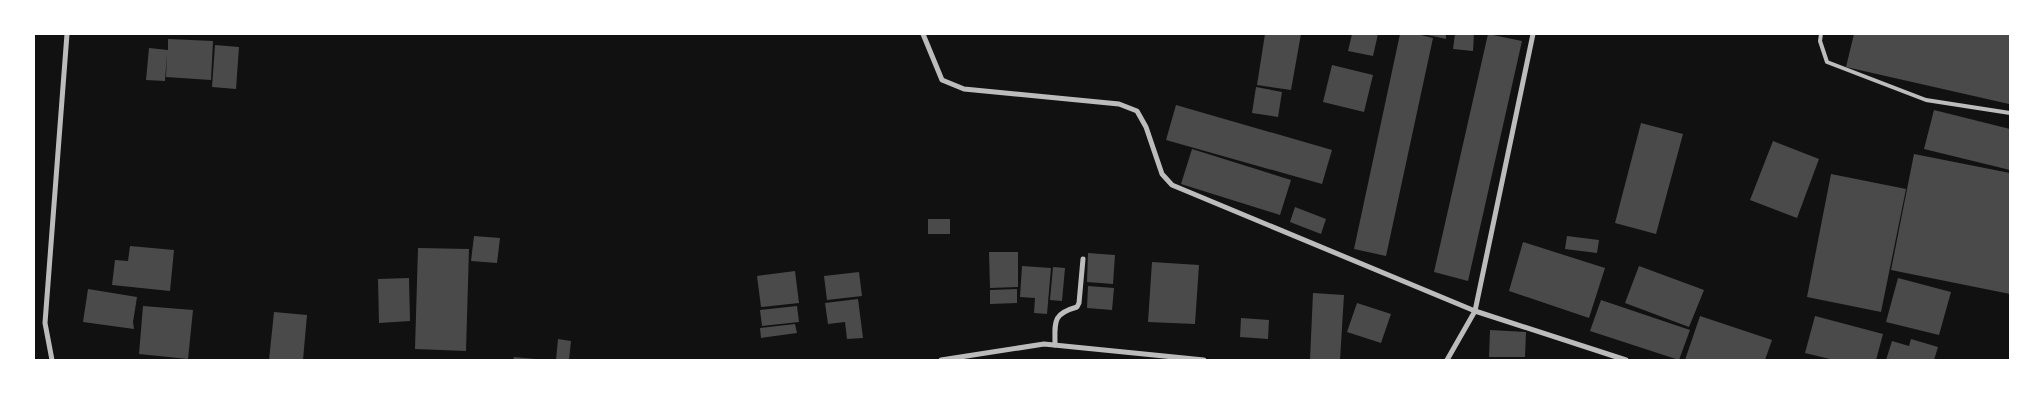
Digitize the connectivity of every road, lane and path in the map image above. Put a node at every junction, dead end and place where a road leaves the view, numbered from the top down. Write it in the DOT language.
graph roads {
  1 [pos="67,34"];
  2 [pos="923,34"];
  3 [pos="1533,34"];
  4 [pos="1820,34"];
  5 [pos="2010,113"];
  6 [pos="1083,259"];
  7 [pos="1475,311"];
  8 [pos="1055,345"];
  9 [pos="52,360"];
  10 [pos="941,360"];
  11 [pos="1204,360"];
  12 [pos="1447,360"];
  13 [pos="1626,360"];
  1 -- 9 [label="street"];
  2 -- 7 [label="street"];
  3 -- 7 [label="street"];
  4 -- 5 [label="lane"];
  6 -- 8 [label="street"];
  7 -- 12 [label="street"];
  7 -- 13 [label="street"];
  8 -- 10 [label="street"];
  8 -- 11 [label="street"];
}
